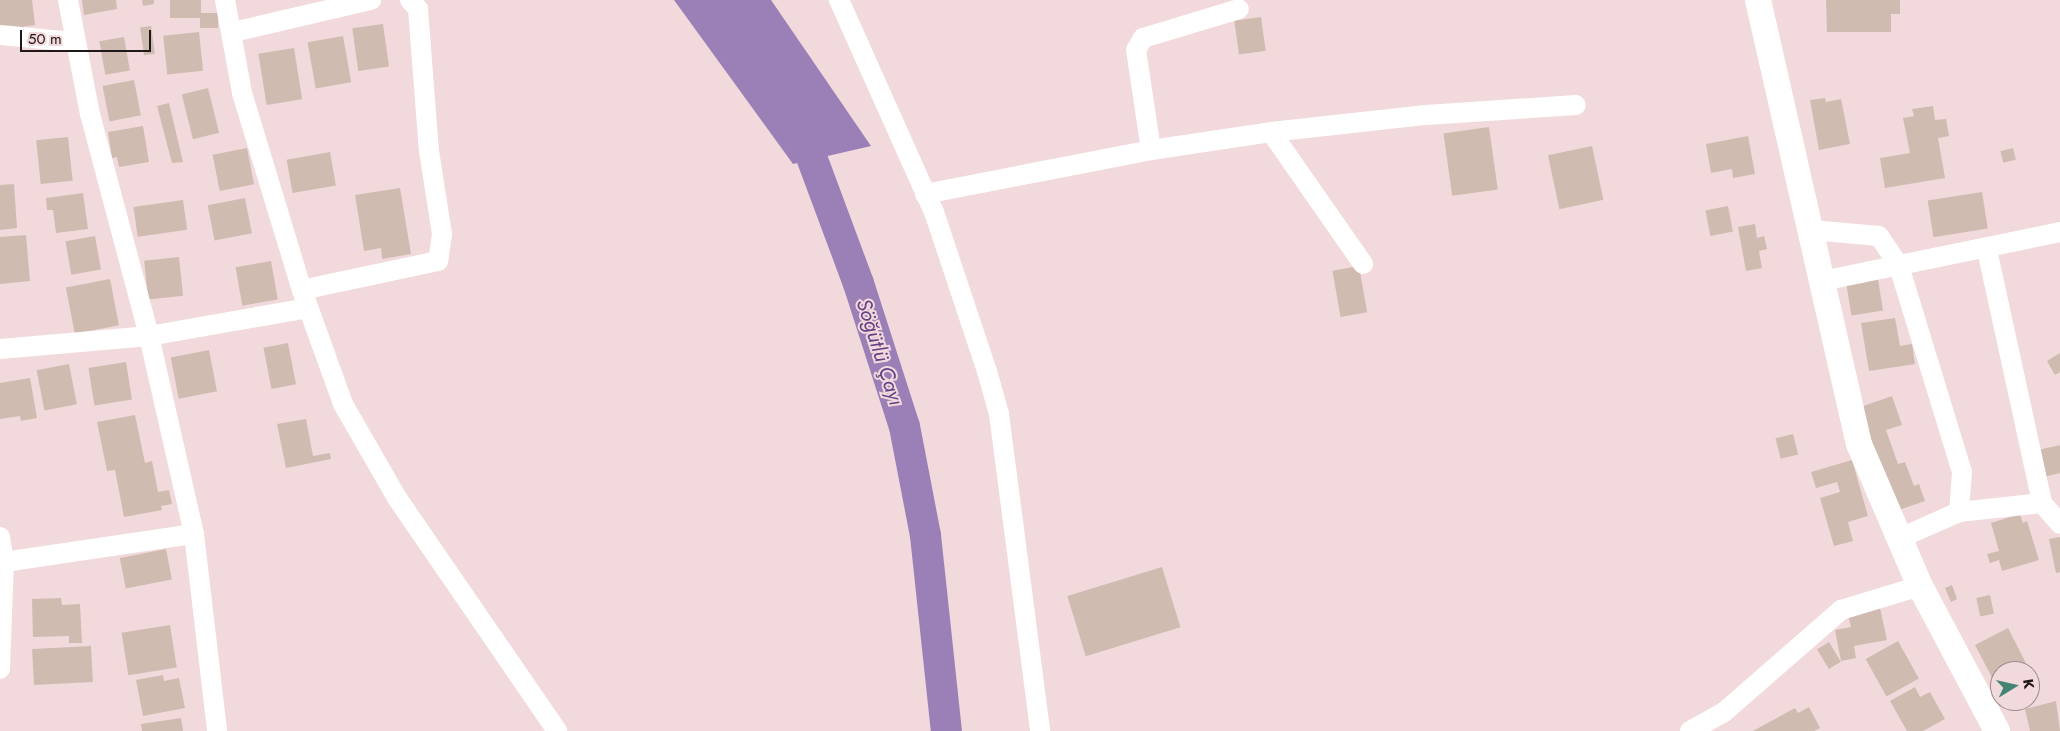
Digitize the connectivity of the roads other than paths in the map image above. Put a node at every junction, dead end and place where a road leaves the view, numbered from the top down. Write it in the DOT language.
graph roads {
  1 [pos="68,0"];
  2 [pos="225,0"];
  3 [pos="371,0"];
  4 [pos="410,0"];
  5 [pos="839,0"];
  6 [pos="1758,0"];
  7 [pos="1239,9"];
  8 [pos="233,32"];
  9 [pos="0,35"];
  10 [pos="74,42"];
  11 [pos="1576,105"];
  12 [pos="1271,132"];
  13 [pos="1151,150"];
  14 [pos="925,194"];
  15 [pos="1811,230"];
  16 [pos="2060,232"];
  17 [pos="1987,250"];
  18 [pos="1364,264"];
  19 [pos="1899,266"];
  20 [pos="1822,281"];
  21 [pos="305,299"];
  22 [pos="149,336"];
  23 [pos="0,348"];
  24 [pos="2042,502"];
  25 [pos="1959,512"];
  26 [pos="2060,524"];
  27 [pos="194,534"];
  28 [pos="0,537"];
  29 [pos="1900,538"];
  30 [pos="4,562"];
  31 [pos="1920,586"];
  32 [pos="3,597"];
  33 [pos="0,669"];
  34 [pos="217,731"];
  35 [pos="557,731"];
  36 [pos="1040,731"];
  37 [pos="1690,731"];
  38 [pos="1997,731"];
  1 -- 10 [label="street"];
  2 -- 8 [label="street"];
  3 -- 8 [label="street"];
  4 -- 21 [label="street"];
  5 -- 14 [label="street"];
  6 -- 15 [label="street"];
  7 -- 13 [label="street"];
  8 -- 21 [label="street"];
  9 -- 10 [label="street"];
  10 -- 22 [label="street"];
  11 -- 12 [label="street"];
  12 -- 13 [label="street"];
  12 -- 18 [label="street"];
  13 -- 14 [label="street"];
  14 -- 36 [label="street"];
  15 -- 19 [label="street"];
  15 -- 20 [label="street"];
  16 -- 17 [label="street"];
  17 -- 19 [label="street"];
  17 -- 24 [label="street"];
  19 -- 20 [label="street"];
  19 -- 25 [label="street"];
  20 -- 29 [label="street"];
  21 -- 22 [label="street"];
  21 -- 35 [label="street"];
  22 -- 23 [label="street"];
  22 -- 27 [label="street"];
  24 -- 25 [label="street"];
  24 -- 26 [label="street"];
  25 -- 29 [label="street"];
  27 -- 30 [label="street"];
  27 -- 34 [label="street"];
  28 -- 30 [label="street"];
  29 -- 31 [label="street"];
  30 -- 32 [label="street"];
  31 -- 37 [label="street"];
  31 -- 38 [label="street"];
  32 -- 33 [label="street"];
}
